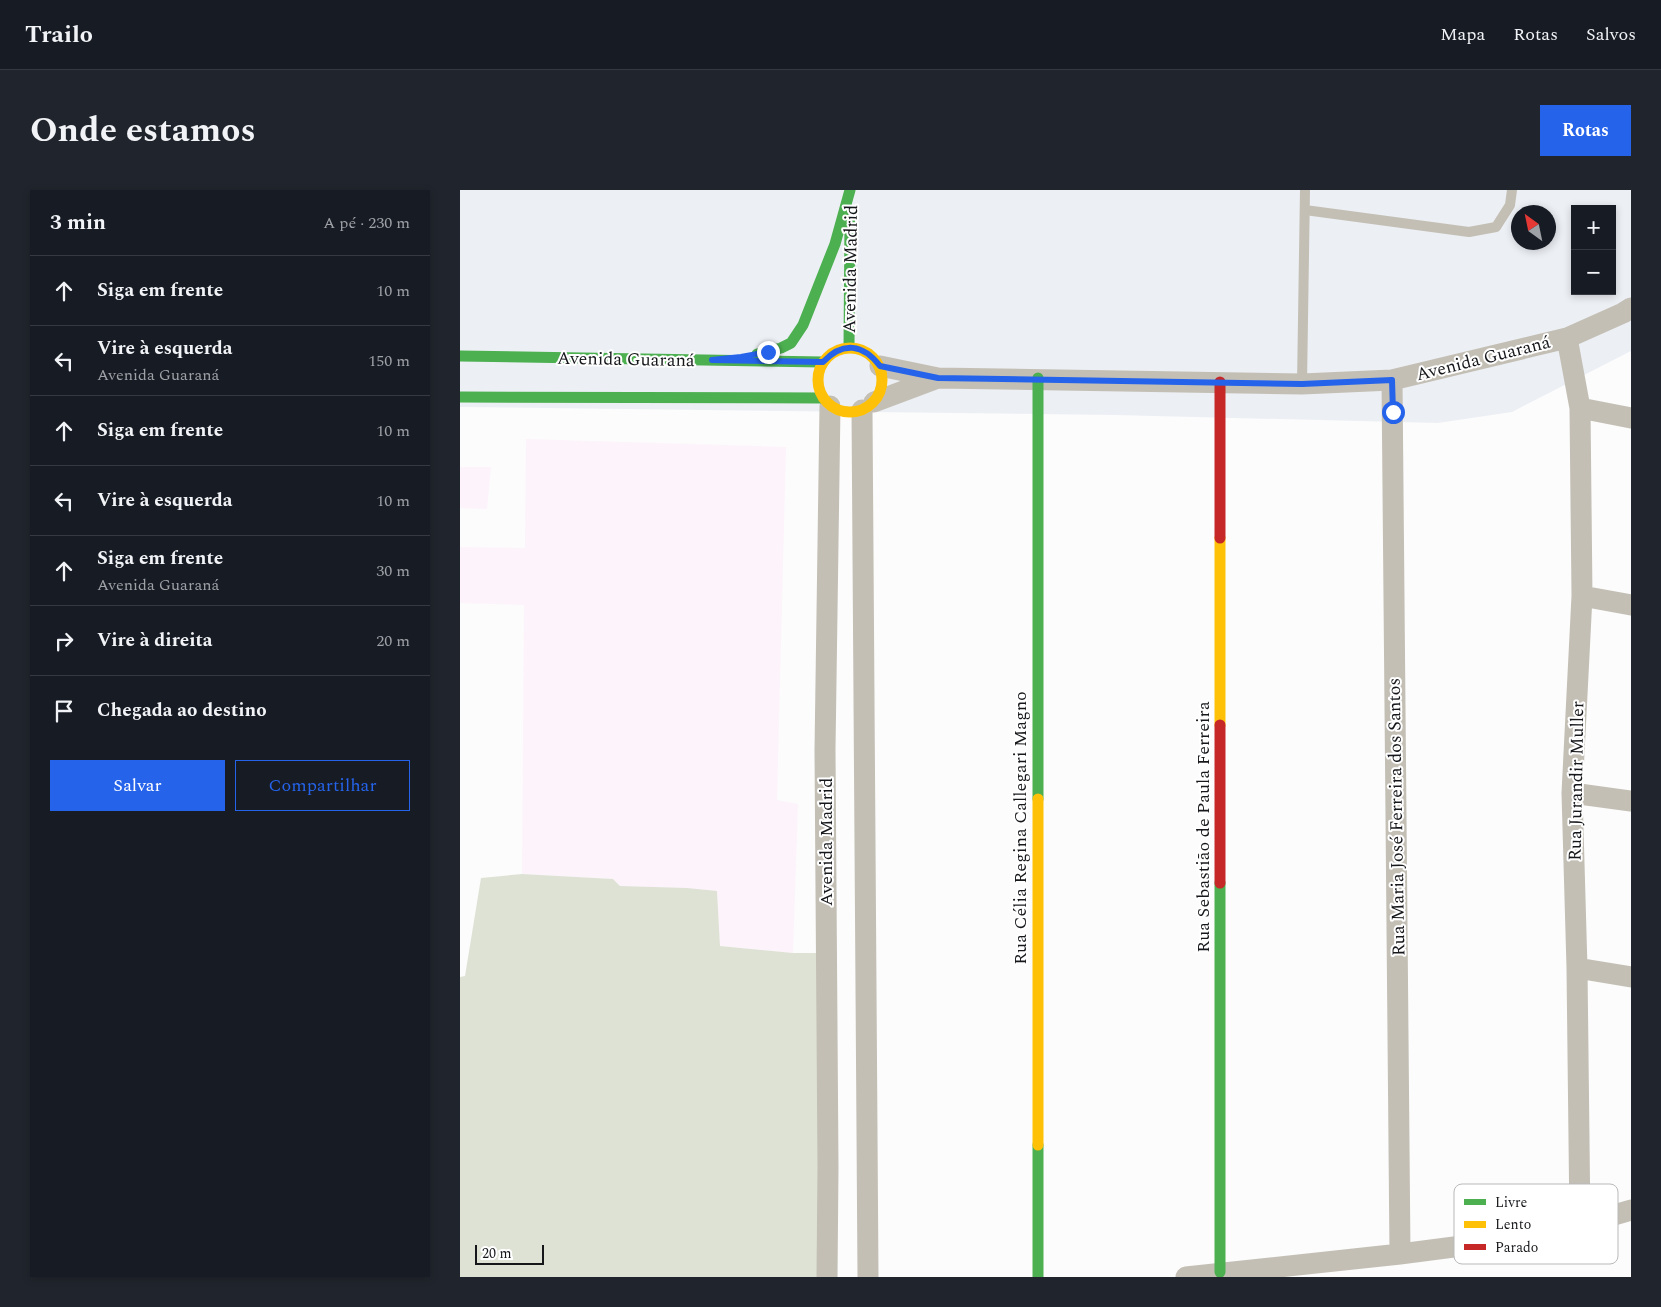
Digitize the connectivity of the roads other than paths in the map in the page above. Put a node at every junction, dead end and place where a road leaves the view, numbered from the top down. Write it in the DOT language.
graph roads {
  1 [pos="850,190"];
  2 [pos="1306,190"];
  3 [pos="1512,190"];
  4 [pos="1306,210"];
  5 [pos="1631,308"];
  6 [pos="1567,338"];
  7 [pos="849,347"];
  8 [pos="460,356"];
  9 [pos="712,360"];
  10 [pos="823,362"];
  11 [pos="880,366"];
  12 [pos="938,378"];
  13 [pos="1038,378"];
  14 [pos="1392,380"];
  15 [pos="1220,382"];
  16 [pos="1302,384"];
  17 [pos="460,398"];
  18 [pos="827,402"];
  19 [pos="868,406"];
  20 [pos="1580,408"];
  21 [pos="1631,418"];
  22 [pos="1582,596"];
  23 [pos="1631,605"];
  24 [pos="1572,793"];
  25 [pos="1631,801"];
  26 [pos="1577,968"];
  27 [pos="1631,977"];
  28 [pos="1580,1184"];
  29 [pos="1631,1210"];
  30 [pos="1618,1214"];
  31 [pos="1454,1247"];
  32 [pos="1400,1254"];
  33 [pos="1220,1272"];
  34 [pos="827,1277"];
  35 [pos="868,1277"];
  36 [pos="1038,1277"];
  37 [pos="1186,1277"];
  1 -- 7 [label="street, Avenida Madrid"];
  1 -- 9 [label="street"];
  2 -- 4 [label="lane"];
  3 -- 4 [label="lane"];
  4 -- 16 [label="lane"];
  5 -- 6 [label="street, Avenida Guaraná"];
  6 -- 14 [label="street, Avenida Guaraná"];
  6 -- 20 [label="street, Rua Jurandir Muller"];
  7 -- 10 [label="street"];
  7 -- 11 [label="street"];
  8 -- 9 [label="street, Avenida Guaraná"];
  9 -- 10 [label="street, Avenida Guaraná"];
  10 -- 18 [label="street"];
  11 -- 12 [label="street, Avenida Guaraná"];
  11 -- 19 [label="street"];
  12 -- 13 [label="street, Avenida Guaraná"];
  12 -- 19 [label="street, Avenida Guaraná"];
  13 -- 15 [label="street, Avenida Guaraná"];
  13 -- 36 [label="street, Rua Célia Regina Callegari Magno"];
  14 -- 16 [label="street, Avenida Guaraná"];
  14 -- 32 [label="street, Rua Maria José Ferreira dos Santos"];
  15 -- 16 [label="street, Avenida Guaraná"];
  15 -- 33 [label="street, Rua Sebastião de Paula Ferreira"];
  17 -- 18 [label="street"];
  18 -- 19 [label="street"];
  18 -- 34 [label="street, Avenida Madrid"];
  19 -- 35 [label="street"];
  20 -- 21 [label="street"];
  20 -- 22 [label="street, Rua Jurandir Muller"];
  22 -- 23 [label="street"];
  22 -- 24 [label="street, Rua Jurandir Muller"];
  24 -- 25 [label="street"];
  24 -- 26 [label="street, Rua Jurandir Muller"];
  26 -- 27 [label="street"];
  26 -- 28 [label="street, Rua Jurandir Muller"];
  29 -- 30 [label="street"];
  31 -- 32 [label="street"];
  32 -- 33 [label="street"];
  33 -- 37 [label="street"];
}
